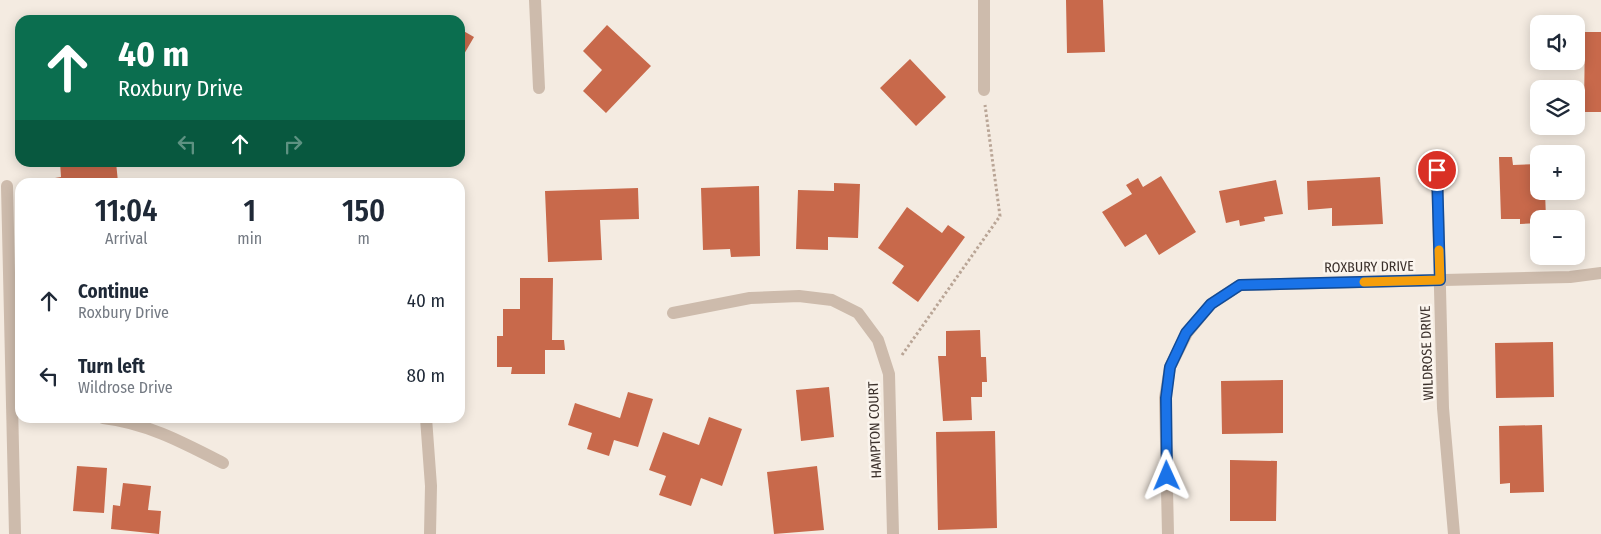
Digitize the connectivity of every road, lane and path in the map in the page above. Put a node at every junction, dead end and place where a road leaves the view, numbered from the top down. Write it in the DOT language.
graph roads {
  1 [pos="535,0"];
  2 [pos="984,0"];
  3 [pos="538,88"];
  4 [pos="984,90"];
  5 [pos="1437,170"];
  6 [pos="7,186"];
  7 [pos="4,249"];
  8 [pos="1601,273"];
  9 [pos="1440,280"];
  10 [pos="673,313"];
  11 [pos="889,374"];
  12 [pos="15,397"];
  13 [pos="16,423"];
  14 [pos="134,423"];
  15 [pos="426,423"];
  16 [pos="223,463"];
  17 [pos="15,534"];
  18 [pos="430,534"];
  19 [pos="893,534"];
  20 [pos="1168,534"];
  21 [pos="1454,534"];
  1 -- 3 [label="street"];
  2 -- 4 [label="street"];
  4 -- 11 [label="path"];
  5 -- 9 [label="street, WILDROSE DRIVE"];
  6 -- 7 [label="street"];
  7 -- 12 [label="street"];
  8 -- 9 [label="street, ROXBURY DRIVE"];
  9 -- 20 [label="street, ROXBURY DRIVE"];
  9 -- 21 [label="street, WILDROSE DRIVE"];
  10 -- 11 [label="street, HAMPTON COURT"];
  11 -- 19 [label="street, HAMPTON COURT"];
  13 -- 17 [label="street"];
  14 -- 16 [label="street"];
  15 -- 18 [label="street"];
}
